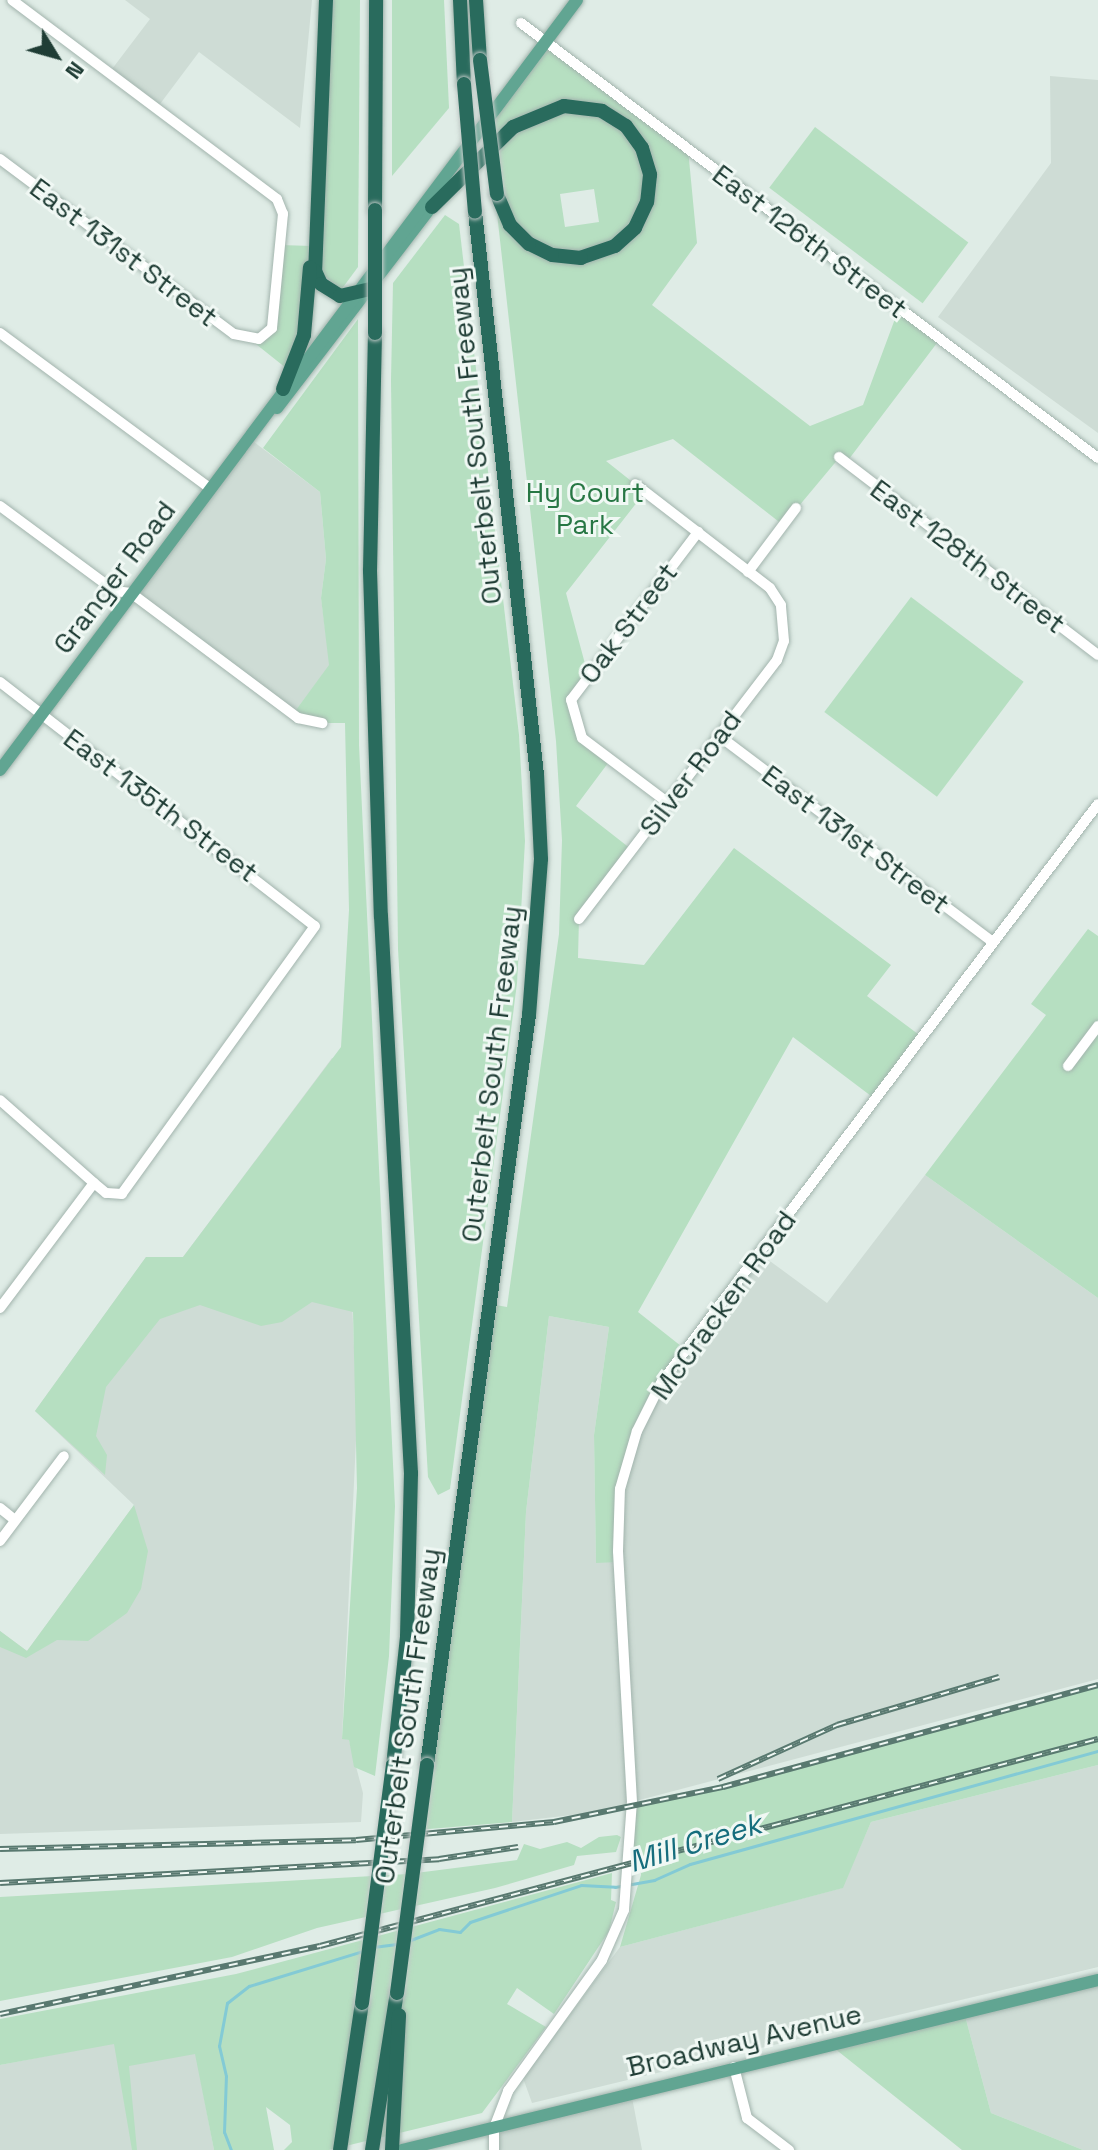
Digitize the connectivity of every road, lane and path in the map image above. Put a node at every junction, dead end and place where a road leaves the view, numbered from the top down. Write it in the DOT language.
graph roads {
  1 [pos="12,0"];
  2 [pos="326,0"];
  3 [pos="376,0"];
  4 [pos="460,0"];
  5 [pos="476,0"];
  6 [pos="577,0"];
  7 [pos="521,23"];
  8 [pos="546,42"];
  9 [pos="533,60"];
  10 [pos="0,159"];
  11 [pos="315,206"];
  12 [pos="432,207"];
  13 [pos="370,289"];
  14 [pos="354,295"];
  15 [pos="0,333"];
  16 [pos="283,389"];
  17 [pos="268,414"];
  18 [pos="839,457"];
  19 [pos="1098,458"];
  20 [pos="635,484"];
  21 [pos="211,489"];
  22 [pos="0,506"];
  23 [pos="796,508"];
  24 [pos="698,532"];
  25 [pos="748,572"];
  26 [pos="131,593"];
  27 [pos="1098,655"];
  28 [pos="0,682"];
  29 [pos="41,714"];
  30 [pos="322,723"];
  31 [pos="718,735"];
  32 [pos="0,770"];
  33 [pos="667,802"];
  34 [pos="1098,804"];
  35 [pos="579,919"];
  36 [pos="993,942"];
  37 [pos="1098,1026"];
  38 [pos="1068,1066"];
  39 [pos="0,1100"];
  40 [pos="94,1183"];
  41 [pos="0,1308"];
  42 [pos="64,1456"];
  43 [pos="0,1508"];
  44 [pos="15,1520"];
  45 [pos="0,1541"];
  46 [pos="1098,1980"];
  47 [pos="397,1993"];
  48 [pos="734,2067"];
  49 [pos="494,2128"];
  50 [pos="340,2150"];
  51 [pos="372,2150"];
  52 [pos="392,2150"];
  53 [pos="402,2150"];
  54 [pos="494,2150"];
  55 [pos="789,2150"];
  1 -- 10 [label="street, East 131st Street"];
  2 -- 11 [label="highway"];
  3 -- 50 [label="highway, Outerbelt South Freeway, bridge"];
  4 -- 47 [label="highway, Outerbelt South Freeway, bridge"];
  5 -- 12 [label="highway, bridge"];
  6 -- 8 [label="main road, Granger Road"];
  7 -- 8 [label="street, East 126th Street"];
  8 -- 9 [label="main road, Granger Road"];
  8 -- 19 [label="street, East 126th Street"];
  9 -- 12 [label="main road, Granger Road"];
  9 -- 14 [label="main road, Granger Road"];
  11 -- 14 [label="highway"];
  11 -- 16 [label="highway"];
  12 -- 13 [label="main road, Granger Road"];
  13 -- 14 [label="highway"];
  13 -- 17 [label="main road, Granger Road"];
  14 -- 16 [label="main road, Granger Road"];
  15 -- 21 [label="street"];
  16 -- 17 [label="main road, Granger Road"];
  17 -- 21 [label="main road, Granger Road"];
  18 -- 27 [label="street, East 128th Street"];
  20 -- 24 [label="street"];
  21 -- 26 [label="main road, Granger Road"];
  22 -- 26 [label="street"];
  23 -- 25 [label="street"];
  24 -- 25 [label="street"];
  24 -- 33 [label="street, Oak Street"];
  25 -- 31 [label="street, Silver Road"];
  26 -- 29 [label="main road, Granger Road"];
  26 -- 30 [label="street"];
  28 -- 29 [label="street, East 135th Street"];
  29 -- 32 [label="main road, Granger Road"];
  29 -- 40 [label="street, East 135th Street"];
  31 -- 33 [label="street, Silver Road"];
  31 -- 36 [label="street, East 131st Street"];
  33 -- 35 [label="street, Silver Road"];
  34 -- 36 [label="street, McCracken Road"];
  36 -- 49 [label="street, McCracken Road"];
  37 -- 38 [label="street"];
  39 -- 40 [label="street"];
  40 -- 41 [label="street"];
  42 -- 44 [label="street"];
  43 -- 44 [label="street"];
  44 -- 45 [label="street"];
  46 -- 48 [label="main road, Broadway Avenue"];
  47 -- 51 [label="highway, Outerbelt South Freeway"];
  47 -- 52 [label="highway"];
  48 -- 49 [label="main road, Broadway Avenue"];
  48 -- 55 [label="street"];
  49 -- 53 [label="main road, Broadway Avenue"];
  49 -- 54 [label="street, McCracken Road"];
}
